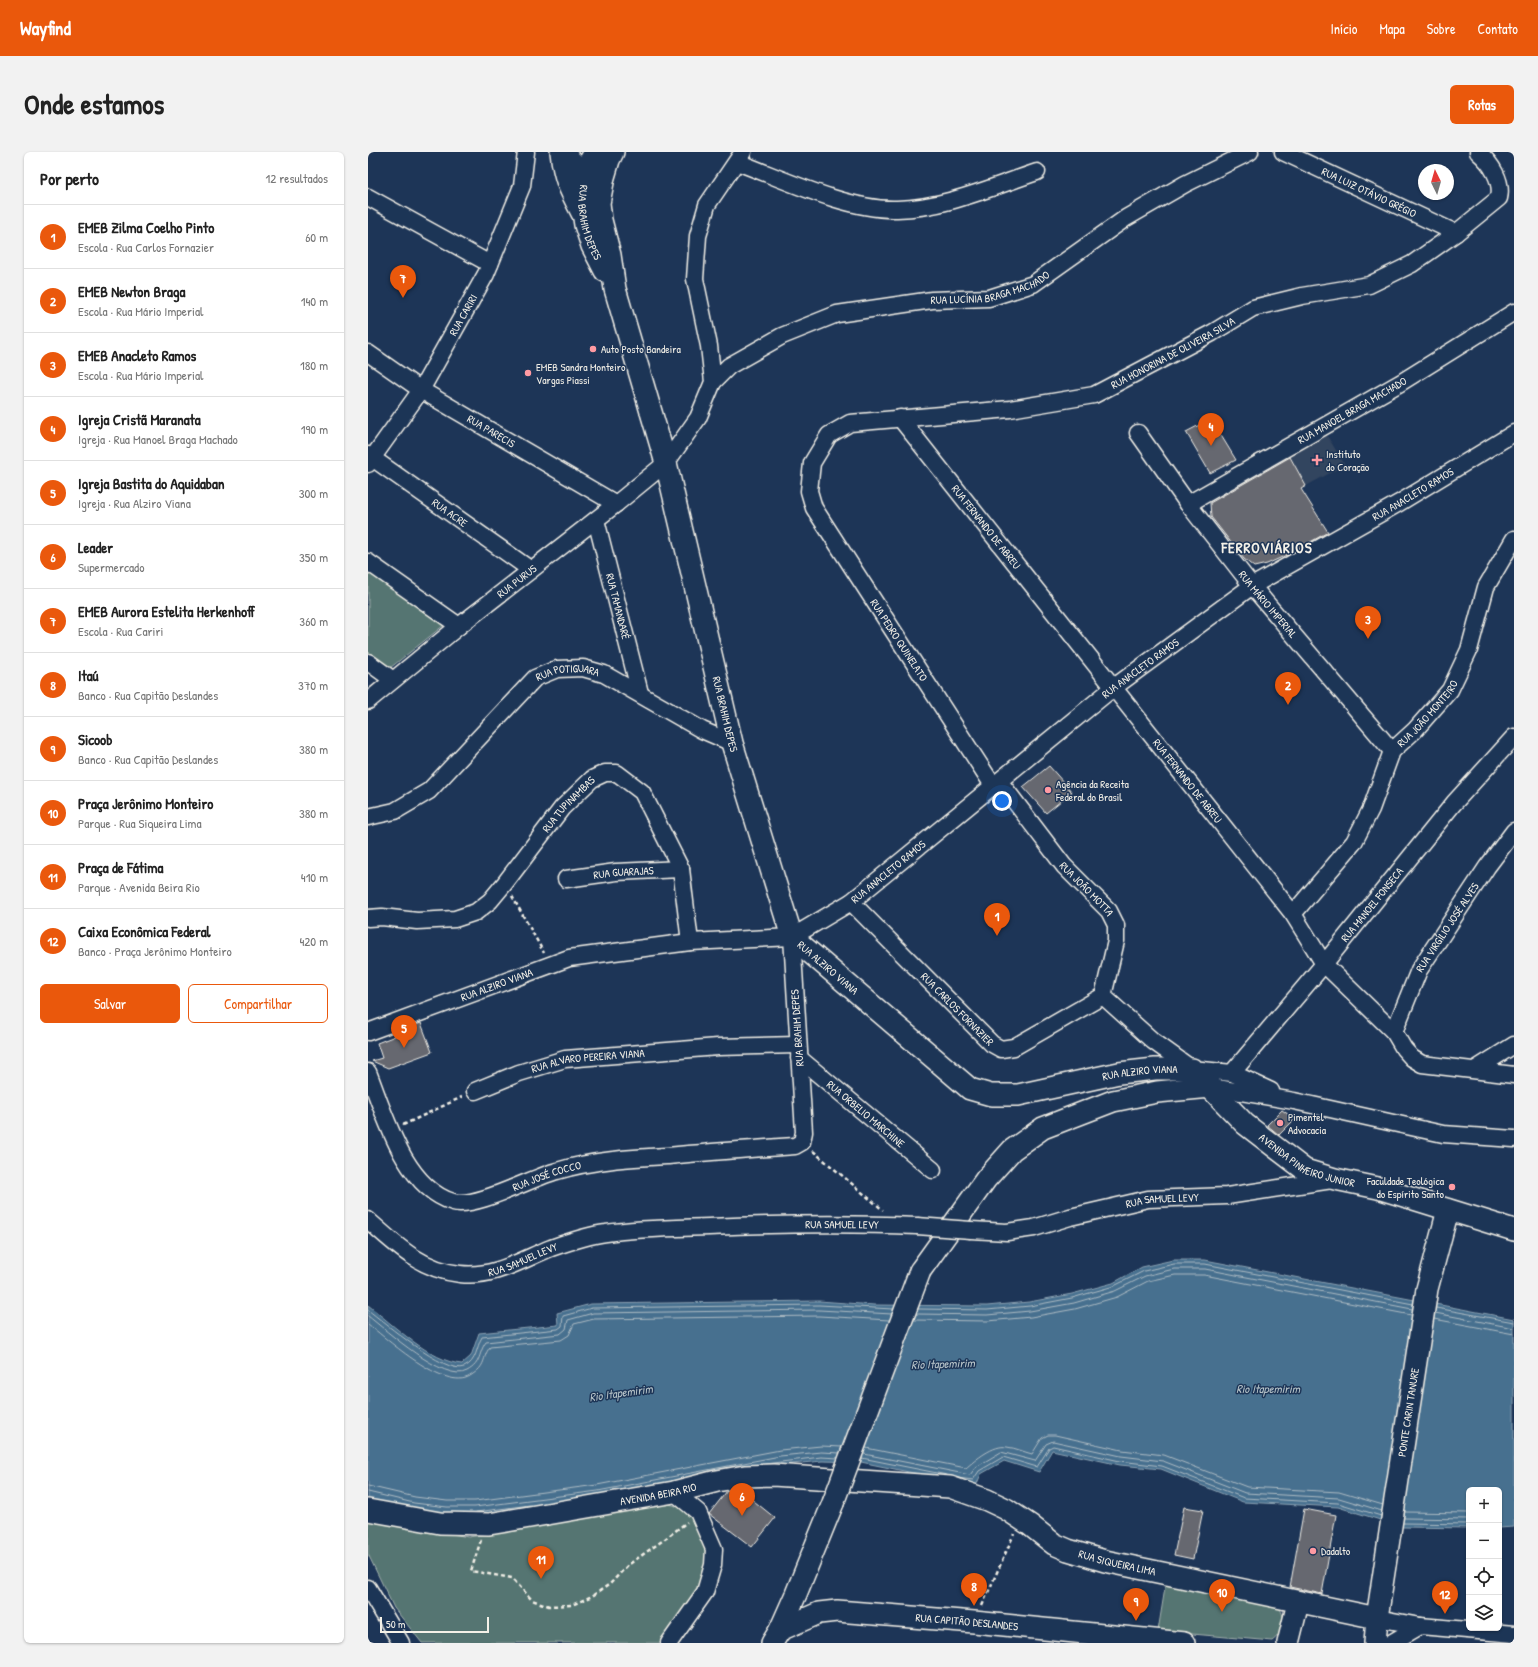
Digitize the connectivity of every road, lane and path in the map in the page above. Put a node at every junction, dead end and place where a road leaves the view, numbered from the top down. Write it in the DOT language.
graph roads {
  1 [pos="526,152"];
  2 [pos="561,152"];
  3 [pos="565,152"];
  4 [pos="1250,152"];
  5 [pos="1283,152"];
  6 [pos="1478,152"];
  7 [pos="740,157"];
  8 [pos="602,159"];
  9 [pos="1037,172"];
  10 [pos="368,197"];
  11 [pos="584,215"];
  12 [pos="1456,233"];
  13 [pos="490,264"];
  14 [pos="615,290"];
  15 [pos="1514,312"];
  16 [pos="368,353"];
  17 [pos="713,382"];
  18 [pos="421,390"];
  19 [pos="900,418"];
  20 [pos="1138,433"];
  21 [pos="1514,433"];
  22 [pos="370,459"];
  23 [pos="666,463"];
  24 [pos="809,491"];
  25 [pos="616,504"];
  26 [pos="1188,504"];
  27 [pos="596,520"];
  28 [pos="1514,539"];
  29 [pos="368,562"];
  30 [pos="531,570"];
  31 [pos="1252,586"];
  32 [pos="459,626"];
  33 [pos="368,662"];
  34 [pos="394,680"];
  35 [pos="1113,688"];
  36 [pos="640,694"];
  37 [pos="368,701"];
  38 [pos="1514,737"];
  39 [pos="732,743"];
  40 [pos="1392,751"];
  41 [pos="997,785"];
  42 [pos="368,817"];
  43 [pos="1514,832"];
  44 [pos="680,869"];
  45 [pos="566,879"];
  46 [pos="505,883"];
  47 [pos="851,902"];
  48 [pos="1293,914"];
  49 [pos="368,918"];
  50 [pos="792,937"];
  51 [pos="690,942"];
  52 [pos="1324,964"];
  53 [pos="551,965"];
  54 [pos="1103,996"];
  55 [pos="368,1032"];
  56 [pos="1394,1032"];
  57 [pos="1514,1045"];
  58 [pos="798,1051"];
  59 [pos="1192,1069"];
  60 [pos="1476,1069"];
  61 [pos="368,1072"];
  62 [pos="1232,1074"];
  63 [pos="1514,1075"];
  64 [pos="1211,1087"];
  65 [pos="475,1091"];
  66 [pos="1294,1101"];
  67 [pos="392,1130"];
  68 [pos="1514,1138"];
  69 [pos="802,1142"];
  70 [pos="933,1170"];
  71 [pos="1335,1179"];
  72 [pos="1448,1210"];
  73 [pos="368,1220"];
  74 [pos="909,1225"];
  75 [pos="1514,1230"];
  76 [pos="950,1487"];
  77 [pos="674,1492"];
  78 [pos="368,1510"];
  79 [pos="698,1512"];
  80 [pos="1021,1519"];
  81 [pos="489,1524"];
  82 [pos="368,1588"];
  83 [pos="1298,1603"];
  84 [pos="1377,1618"];
  85 [pos="974,1622"];
  86 [pos="1420,1626"];
  87 [pos="1514,1634"];
  88 [pos="776,1637"];
  89 [pos="401,1643"];
  90 [pos="669,1643"];
  91 [pos="1184,1643"];
  92 [pos="1288,1643"];
  93 [pos="1375,1643"];
  94 [pos="1390,1643"];
  1 -- 13 [label="street, RUA CARIRI"];
  2 -- 11 [label="main road"];
  3 -- 8 [label="street"];
  4 -- 17 [label="street, RUA LUCÍNIA BRAGA MACHADO"];
  5 -- 12 [label="street, RUA LUIZ OTÁVIO GRÉGIO"];
  6 -- 12 [label="street, RUA HONORINA DE OLIVEIRA SILVA"];
  7 -- 9 [label="street"];
  7 -- 17 [label="street"];
  8 -- 11 [label="main road, RUA BRAHIM DEPES"];
  8 -- 14 [label="main road, RUA BRAHIM DEPES"];
  10 -- 13 [label="street"];
  11 -- 14 [label="main road, RUA BRAHIM DEPES"];
  12 -- 19 [label="street, RUA HONORINA DE OLIVEIRA SILVA"];
  13 -- 18 [label="street, RUA CARIRI"];
  14 -- 23 [label="main road, RUA BRAHIM DEPES"];
  15 -- 26 [label="street, RUA MANOEL BRAGA MACHADO"];
  16 -- 18 [label="street, RUA PARECIS"];
  17 -- 23 [label="street, RUA PURUS"];
  18 -- 22 [label="street, RUA CARIRI"];
  18 -- 25 [label="street, RUA PARECIS"];
  19 -- 24 [label="street, RUA HONORINA DE OLIVEIRA SILVA"];
  19 -- 35 [label="street, RUA FERNANDO DE ABREU"];
  20 -- 26 [label="street, RUA MÁRIO IMPERIAL"];
  21 -- 31 [label="street, RUA ANACLETO RAMOS"];
  22 -- 30 [label="street, RUA ACRE"];
  23 -- 25 [label="street, RUA PURUS"];
  23 -- 39 [label="main road, RUA BRAHIM DEPES"];
  24 -- 41 [label="street, RUA PEDRO QUINELATO"];
  25 -- 27 [label="street, RUA PURUS"];
  26 -- 31 [label="street, RUA MÁRIO IMPERIAL"];
  27 -- 30 [label="street, RUA PURUS"];
  27 -- 36 [label="street, RUA TAMANDARÉ"];
  28 -- 40 [label="street, RUA JOÃO MONTEIRO"];
  29 -- 32 [label="street"];
  30 -- 32 [label="street, RUA PURUS"];
  31 -- 35 [label="street, RUA ANACLETO RAMOS"];
  31 -- 40 [label="street, RUA MÁRIO IMPERIAL"];
  32 -- 34 [label="street, RUA PURUS"];
  33 -- 34 [label="street"];
  34 -- 37 [label="street, RUA PURUS"];
  35 -- 41 [label="street, RUA ANACLETO RAMOS"];
  35 -- 48 [label="street, RUA FERNANDO DE ABREU"];
  36 -- 39 [label="street, RUA POTIGUARA"];
  36 -- 42 [label="street, RUA POTIGUARA"];
  38 -- 52 [label="street, RUA MANOEL FONSECA"];
  39 -- 50 [label="main road, RUA BRAHIM DEPES"];
  40 -- 48 [label="street, RUA JOÃO MONTEIRO"];
  41 -- 47 [label="street, RUA ANACLETO RAMOS"];
  41 -- 54 [label="street, RUA JOÃO MOTTA"];
  43 -- 56 [label="street, RUA VIRGÍLIO JOSÉ ALVES"];
  44 -- 45 [label="street, RUA GUARAJAS"];
  44 -- 46 [label="street, RUA TUPINAMBAS"];
  44 -- 51 [label="street, RUA TUPINAMBAS"];
  46 -- 49 [label="street, RUA TUPINAMBAS"];
  46 -- 53 [label="path"];
  47 -- 50 [label="street, RUA ANACLETO RAMOS"];
  47 -- 54 [label="street, RUA CARLOS FORNAZIER"];
  48 -- 52 [label="street, RUA FERNANDO DE ABREU"];
  50 -- 51 [label="street, RUA ALZIRO VIANA"];
  50 -- 58 [label="street, RUA BRAHIM DEPES"];
  50 -- 59 [label="main road, RUA ALZIRO VIANA"];
  51 -- 53 [label="street, RUA ALZIRO VIANA"];
  52 -- 56 [label="street, RUA FERNANDO DE ABREU"];
  52 -- 62 [label="street, RUA MANOEL FONSECA"];
  53 -- 55 [label="street, RUA ALZIRO VIANA"];
  54 -- 59 [label="street"];
  56 -- 60 [label="street, RUA FERNANDO DE ABREU"];
  57 -- 60 [label="street"];
  58 -- 65 [label="street, RUA ALVARO PEREIRA VIANA"];
  58 -- 69 [label="street, RUA BRAHIM DEPES"];
  58 -- 70 [label="street, RUA ORBELIO MARCHINE"];
  59 -- 62 [label="street"];
  59 -- 64 [label="main road, AVENIDA PINHEIRO JUNIOR"];
  60 -- 63 [label="street, RUA FERNANDO DE ABREU"];
  61 -- 67 [label="street, RUA JOSÉ COCCO"];
  62 -- 66 [label="street"];
  64 -- 66 [label="street"];
  64 -- 71 [label="main road, AVENIDA PINHEIRO JUNIOR"];
  64 -- 88 [label="main road, bridge"];
  65 -- 67 [label="path"];
  66 -- 68 [label="street"];
  67 -- 69 [label="street, RUA JOSÉ COCCO"];
  69 -- 74 [label="path"];
  71 -- 72 [label="main road, AVENIDA PINHEIRO JUNIOR"];
  71 -- 74 [label="street, RUA SAMUEL LEVY, bridge"];
  72 -- 75 [label="main road, AVENIDA PINHEIRO JUNIOR"];
  72 -- 84 [label="main road, PONTE CARIN TANURE"];
  73 -- 74 [label="street, RUA SAMUEL LEVY"];
  76 -- 77 [label="main road, AVENIDA BEIRA RIO"];
  76 -- 80 [label="main road, RUA SIQUEIRA LIMA"];
  77 -- 79 [label="street"];
  77 -- 81 [label="main road, AVENIDA BEIRA RIO"];
  78 -- 81 [label="main road, AVENIDA BEIRA RIO"];
  79 -- 81 [label="path"];
  79 -- 90 [label="street"];
  80 -- 83 [label="main road, RUA SIQUEIRA LIMA"];
  80 -- 85 [label="path"];
  82 -- 89 [label="street"];
  83 -- 84 [label="main road, RUA SIQUEIRA LIMA"];
  83 -- 92 [label="main road"];
  84 -- 86 [label="street"];
  84 -- 93 [label="main road, PONTE CARIN TANURE"];
  85 -- 88 [label="main road, RUA CAPITÃO DESLANDES"];
  85 -- 91 [label="main road, RUA CAPITÃO DESLANDES"];
  86 -- 87 [label="street"];
  86 -- 94 [label="street"];
}
